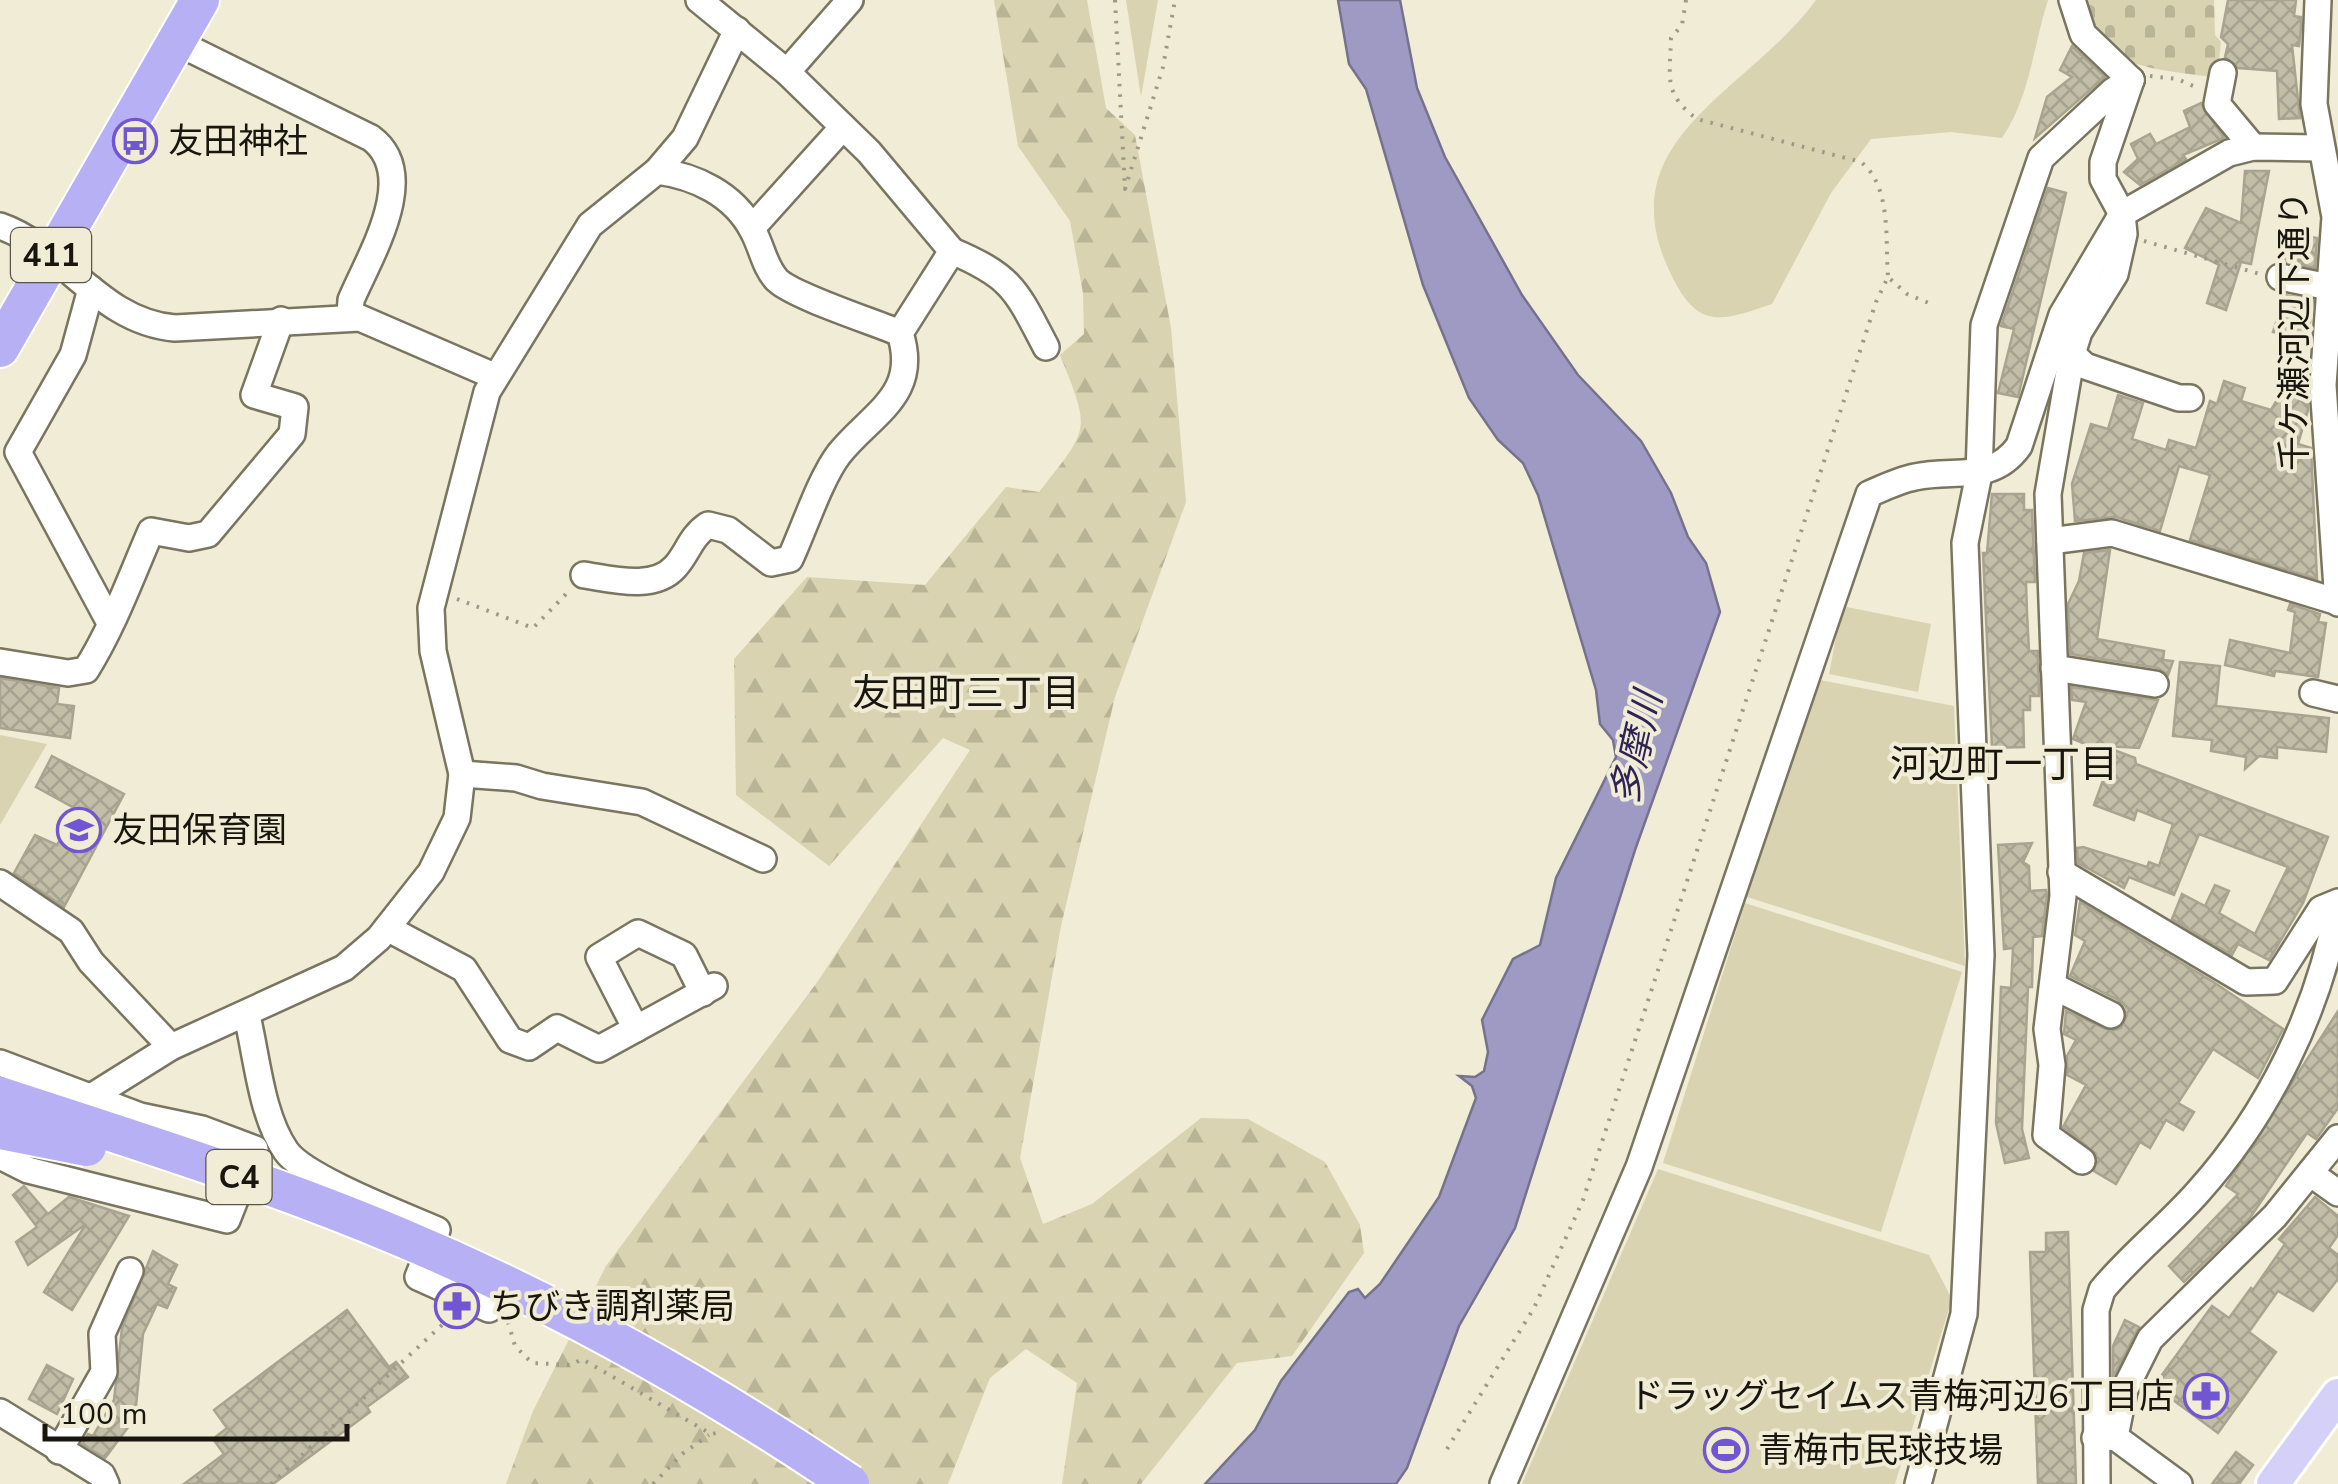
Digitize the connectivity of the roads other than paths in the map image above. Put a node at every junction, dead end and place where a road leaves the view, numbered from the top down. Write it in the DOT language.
graph roads {
  1 [pos="200,0"];
  2 [pos="699,0"];
  3 [pos="850,0"];
  4 [pos="2072,0"];
  5 [pos="2318,0"];
  6 [pos="737,30"];
  7 [pos="176,42"];
  8 [pos="2327,61"];
  9 [pos="787,72"];
  10 [pos="2223,73"];
  11 [pos="2131,80"];
  12 [pos="843,127"];
  13 [pos="2252,147"];
  14 [pos="2319,148"];
  15 [pos="658,172"];
  16 [pos="2334,181"];
  17 [pos="2126,225"];
  18 [pos="0,226"];
  19 [pos="752,228"];
  20 [pos="952,252"];
  21 [pos="50,257"];
  22 [pos="2280,277"];
  23 [pos="2329,287"];
  24 [pos="91,289"];
  25 [pos="350,316"];
  26 [pos="280,320"];
  27 [pos="900,332"];
  28 [pos="0,348"];
  29 [pos="1046,348"];
  30 [pos="2072,354"];
  31 [pos="494,376"];
  32 [pos="2190,398"];
  33 [pos="1990,470"];
  34 [pos="2050,541"];
  35 [pos="2336,544"];
  36 [pos="584,576"];
  37 [pos="2338,602"];
  38 [pos="109,621"];
  39 [pos="0,662"];
  40 [pos="2054,668"];
  41 [pos="2155,684"];
  42 [pos="462,774"];
  43 [pos="762,859"];
  44 [pos="2061,872"];
  45 [pos="0,883"];
  46 [pos="2338,904"];
  47 [pos="387,928"];
  48 [pos="2053,986"];
  49 [pos="2110,1015"];
  50 [pos="247,1016"];
  51 [pos="636,1029"];
  52 [pos="171,1047"];
  53 [pos="0,1063"];
  54 [pos="0,1096"];
  55 [pos="87,1097"];
  56 [pos="0,1130"];
  57 [pos="2338,1138"];
  58 [pos="0,1155"];
  59 [pos="2082,1161"];
  60 [pos="2310,1174"];
  61 [pos="2338,1193"];
  62 [pos="130,1271"];
  63 [pos="489,1309"];
  64 [pos="2338,1396"];
  65 [pos="0,1412"];
  66 [pos="2105,1438"];
  67 [pos="59,1451"];
  68 [pos="106,1484"];
  69 [pos="827,1484"];
  70 [pos="850,1484"];
  71 [pos="1503,1484"];
  72 [pos="1918,1484"];
  73 [pos="2097,1484"];
  74 [pos="2180,1484"];
  75 [pos="2273,1484"];
  1 -- 7 [label="highway, 411"];
  2 -- 6 [label="street"];
  3 -- 9 [label="street"];
  4 -- 11 [label="street"];
  5 -- 8 [label="street, 千ケ瀬河辺下通り"];
  6 -- 9 [label="street"];
  6 -- 15 [label="street"];
  7 -- 21 [label="highway, 411"];
  7 -- 25 [label="street"];
  8 -- 14 [label="street, 千ケ瀬河辺下通り"];
  9 -- 12 [label="street"];
  10 -- 13 [label="street"];
  11 -- 17 [label="street"];
  11 -- 33 [label="street"];
  12 -- 19 [label="street"];
  12 -- 20 [label="street"];
  13 -- 14 [label="street"];
  13 -- 17 [label="street"];
  14 -- 16 [label="street, 千ケ瀬河辺下通り"];
  15 -- 19 [label="street"];
  15 -- 31 [label="street"];
  16 -- 23 [label="street, 千ケ瀬河辺下通り"];
  17 -- 30 [label="street"];
  17 -- 33 [label="street"];
  18 -- 21 [label="street"];
  19 -- 27 [label="street"];
  20 -- 27 [label="street"];
  20 -- 29 [label="street"];
  21 -- 24 [label="street"];
  21 -- 28 [label="highway, 411"];
  22 -- 23 [label="street"];
  23 -- 35 [label="street, 千ケ瀬河辺下通り"];
  24 -- 26 [label="street"];
  24 -- 38 [label="street"];
  25 -- 26 [label="street"];
  25 -- 31 [label="street"];
  26 -- 38 [label="street"];
  27 -- 36 [label="street"];
  30 -- 32 [label="street"];
  30 -- 34 [label="street"];
  31 -- 42 [label="street"];
  33 -- 71 [label="street"];
  33 -- 72 [label="street"];
  34 -- 37 [label="street"];
  34 -- 40 [label="street"];
  35 -- 37 [label="street, 千ケ瀬河辺下通り"];
  38 -- 39 [label="street"];
  40 -- 41 [label="street"];
  40 -- 44 [label="street"];
  42 -- 43 [label="street"];
  42 -- 47 [label="street"];
  44 -- 46 [label="street"];
  44 -- 48 [label="street"];
  45 -- 52 [label="street"];
  46 -- 66 [label="street"];
  47 -- 50 [label="street"];
  47 -- 51 [label="street"];
  48 -- 49 [label="street"];
  48 -- 59 [label="street"];
  50 -- 52 [label="street"];
  50 -- 63 [label="street"];
  51 -- 51 [label="street"];
  52 -- 55 [label="street"];
  53 -- 55 [label="street"];
  54 -- 70 [label="highway, C4, bridge"];
  55 -- 58 [label="street"];
  55 -- 58 [label="street"];
  56 -- 69 [label="highway, C4, bridge"];
  57 -- 60 [label="street"];
  60 -- 61 [label="street"];
  60 -- 66 [label="street"];
  62 -- 67 [label="street"];
  64 -- 75 [label="main road"];
  65 -- 67 [label="street"];
  66 -- 73 [label="street"];
  66 -- 74 [label="street"];
  67 -- 68 [label="street"];
}
